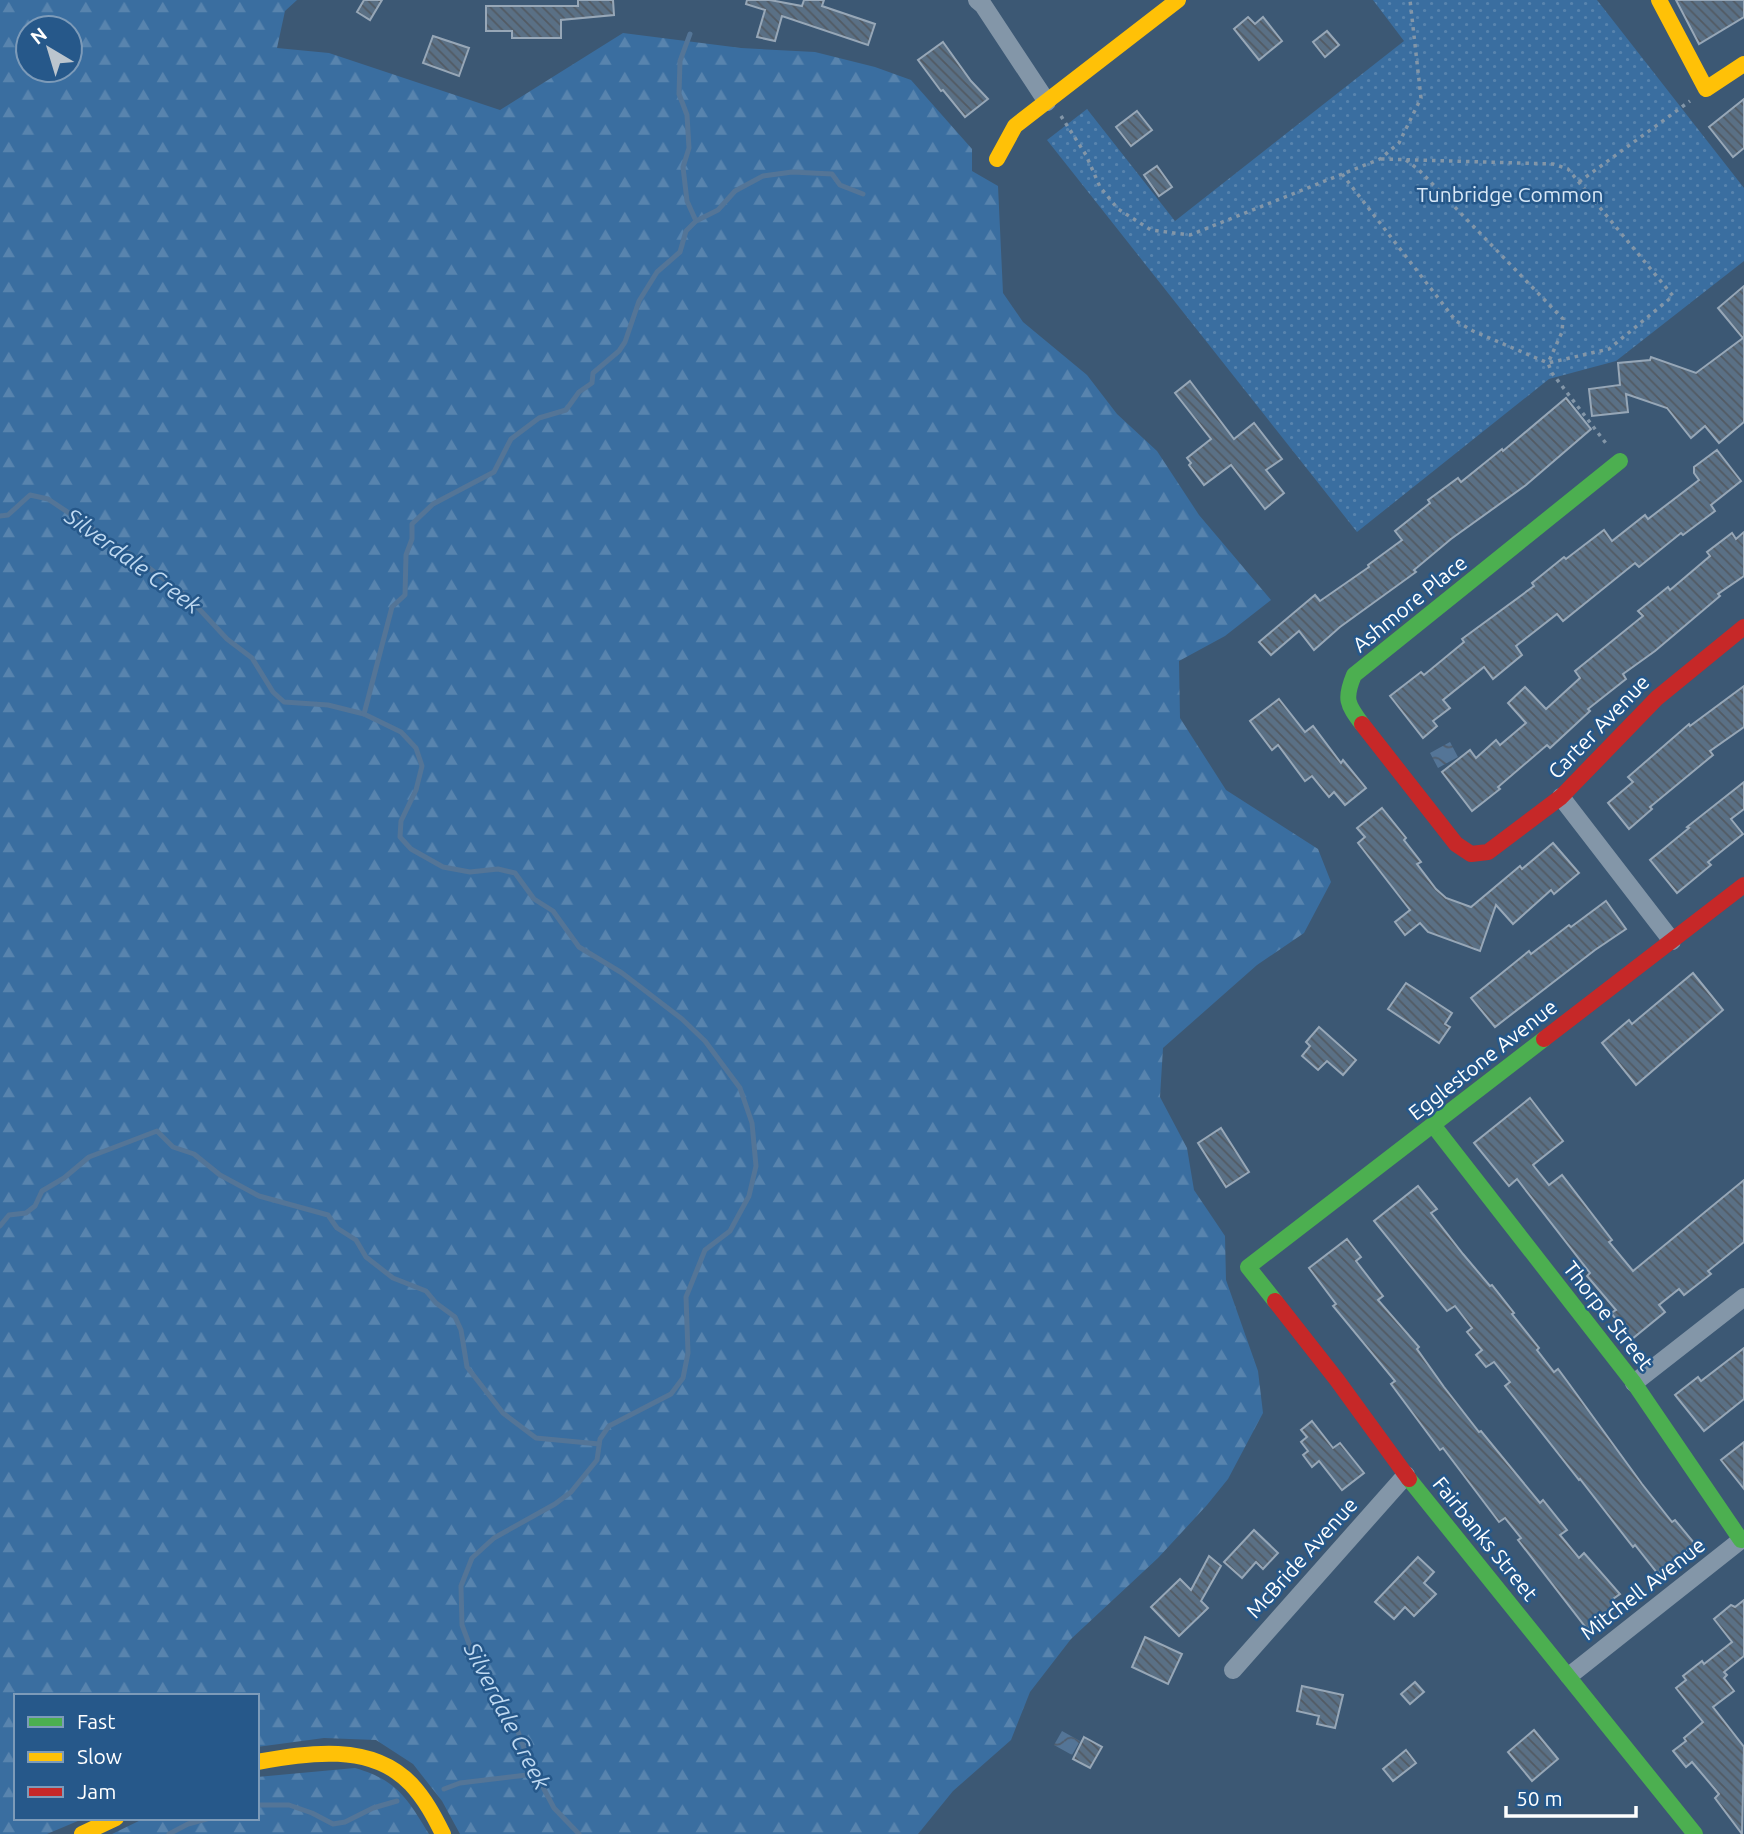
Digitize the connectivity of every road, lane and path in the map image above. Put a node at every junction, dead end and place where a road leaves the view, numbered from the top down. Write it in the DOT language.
graph roads {
  1 [pos="976,0"];
  2 [pos="1178,0"];
  3 [pos="1410,0"];
  4 [pos="1659,0"];
  5 [pos="1744,64"];
  6 [pos="1047,102"];
  7 [pos="1679,109"];
  8 [pos="997,159"];
  9 [pos="1380,159"];
  10 [pos="1405,160"];
  11 [pos="1342,174"];
  12 [pos="1579,182"];
  13 [pos="1548,363"];
  14 [pos="1620,461"];
  15 [pos="1744,627"];
  16 [pos="1561,797"];
  17 [pos="1744,885"];
  18 [pos="1672,941"];
  19 [pos="1433,1125"];
  20 [pos="1248,1267"];
  21 [pos="1744,1297"];
  22 [pos="1634,1383"];
  23 [pos="1406,1475"];
  24 [pos="1742,1539"];
  25 [pos="1233,1670"];
  26 [pos="1569,1676"];
  27 [pos="259,1762"];
  28 [pos="112,1820"];
  29 [pos="82,1834"];
  30 [pos="443,1834"];
  31 [pos="1695,1834"];
  1 -- 6 [label="street"];
  2 -- 6 [label="street"];
  3 -- 9 [label="path"];
  4 -- 5 [label="street"];
  6 -- 8 [label="street"];
  6 -- 11 [label="path"];
  7 -- 12 [label="path"];
  9 -- 10 [label="path"];
  9 -- 11 [label="path"];
  10 -- 12 [label="path"];
  10 -- 13 [label="path"];
  11 -- 13 [label="path"];
  12 -- 13 [label="path"];
  13 -- 14 [label="path"];
  14 -- 16 [label="street, Ashmore Place"];
  15 -- 16 [label="street, Carter Avenue"];
  16 -- 18 [label="street, Carter Avenue"];
  17 -- 18 [label="street, Egglestone Avenue"];
  18 -- 19 [label="street, Egglestone Avenue"];
  19 -- 20 [label="street, Egglestone Avenue"];
  19 -- 22 [label="street, Thorpe Street"];
  20 -- 23 [label="street, Fairbanks Street"];
  21 -- 22 [label="street"];
  22 -- 24 [label="street, Thorpe Street"];
  23 -- 25 [label="street, McBride Avenue"];
  23 -- 26 [label="street, Fairbanks Street"];
  24 -- 26 [label="street, Mitchell Avenue"];
  26 -- 31 [label="street, Fairbanks Street"];
  27 -- 30 [label="street"];
  28 -- 29 [label="street"];
}
